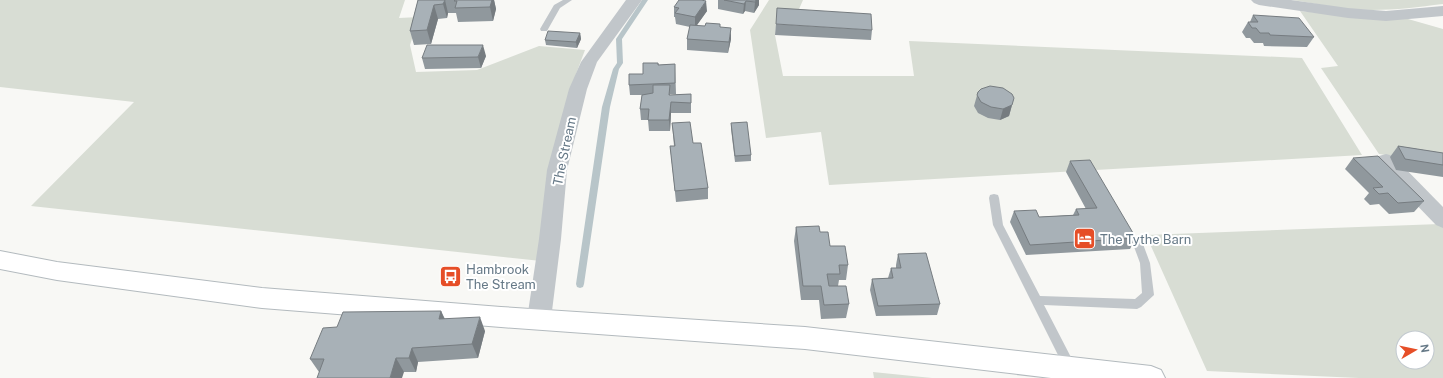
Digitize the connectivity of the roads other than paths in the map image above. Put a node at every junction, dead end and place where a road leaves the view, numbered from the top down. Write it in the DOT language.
graph roads {
  1 [pos="568,0"];
  2 [pos="634,0"];
  3 [pos="1259,0"];
  4 [pos="1443,11"];
  5 [pos="544,29"];
  6 [pos="1386,161"];
  7 [pos="994,198"];
  8 [pos="1443,220"];
  9 [pos="1138,244"];
  10 [pos="0,260"];
  11 [pos="1036,300"];
  12 [pos="539,319"];
  13 [pos="1071,369"];
  14 [pos="1152,378"];
  1 -- 5 [label="lane"];
  2 -- 12 [label="street, The Stream"];
  3 -- 4 [label="street"];
  6 -- 8 [label="street"];
  7 -- 11 [label="lane"];
  9 -- 11 [label="lane"];
  10 -- 12 [label="main road"];
  11 -- 13 [label="lane"];
  12 -- 13 [label="main road"];
  13 -- 14 [label="main road"];
}
